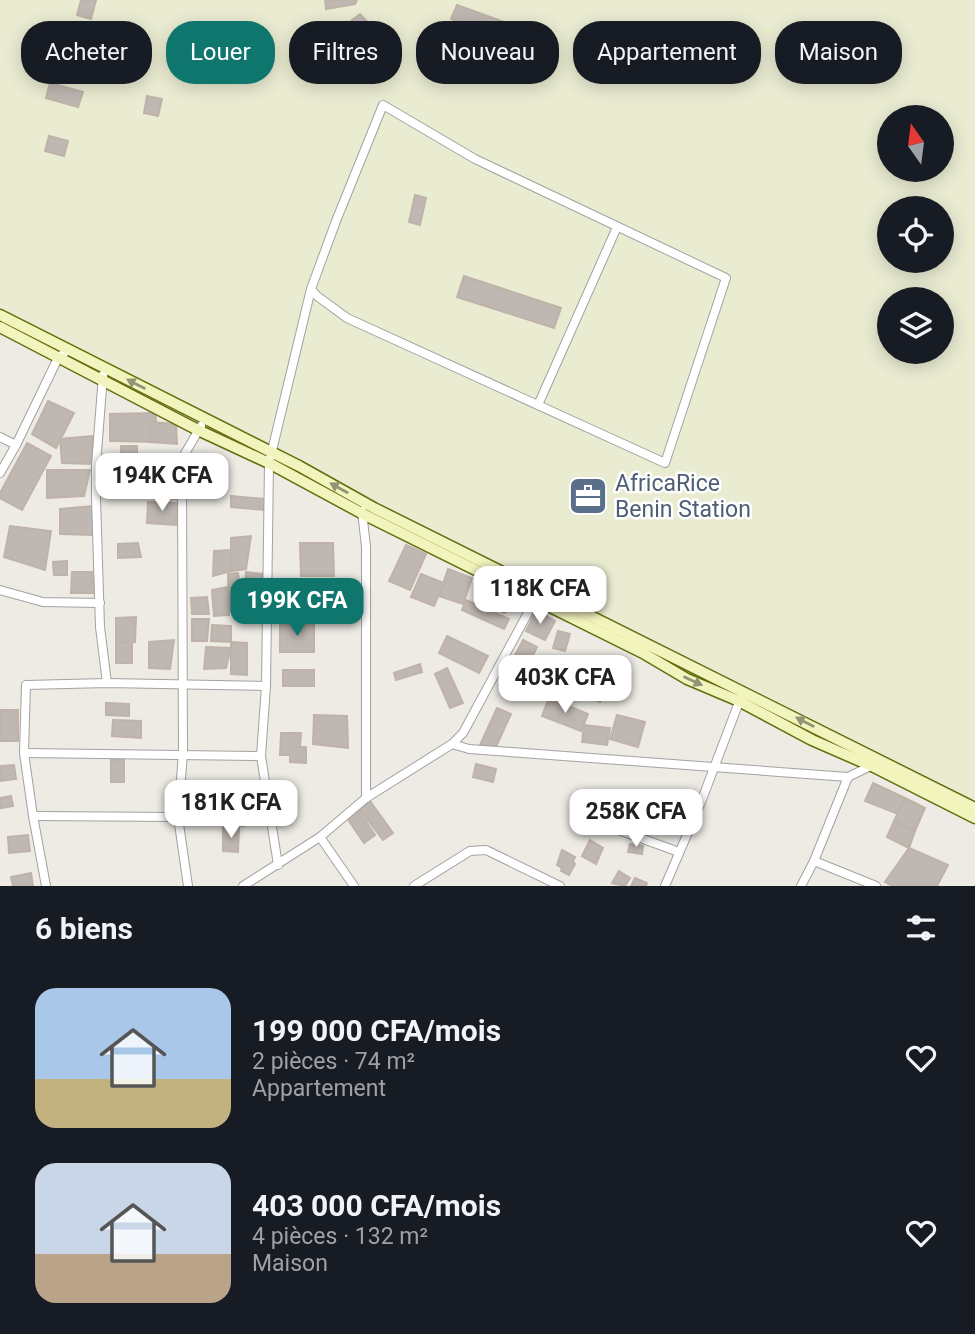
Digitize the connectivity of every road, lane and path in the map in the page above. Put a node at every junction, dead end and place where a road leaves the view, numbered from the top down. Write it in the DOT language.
graph roads {
  1 [pos="617,227"];
  2 [pos="311,289"];
  3 [pos="0,315"];
  4 [pos="0,327"];
  5 [pos="69,349"];
  6 [pos="58,358"];
  7 [pos="106,369"];
  8 [pos="101,380"];
  9 [pos="538,405"];
  10 [pos="205,420"];
  11 [pos="198,429"];
  12 [pos="0,437"];
  13 [pos="16,445"];
  14 [pos="270,458"];
  15 [pos="0,473"];
  16 [pos="364,508"];
  17 [pos="0,590"];
  18 [pos="541,590"];
  19 [pos="535,601"];
  20 [pos="100,603"];
  21 [pos="107,683"];
  22 [pos="183,685"];
  23 [pos="266,685"];
  24 [pos="741,696"];
  25 [pos="452,744"];
  26 [pos="24,753"];
  27 [pos="183,753"];
  28 [pos="261,756"];
  29 [pos="876,762"];
  30 [pos="712,768"];
  31 [pos="848,777"];
  32 [pos="366,798"];
  33 [pos="975,808"];
  34 [pos="33,816"];
  35 [pos="178,817"];
  36 [pos="975,818"];
  37 [pos="599,823"];
  38 [pos="320,837"];
  39 [pos="679,852"];
  40 [pos="814,861"];
  41 [pos="278,865"];
  42 [pos="46,886"];
  43 [pos="188,886"];
  44 [pos="243,886"];
  45 [pos="354,886"];
  46 [pos="414,886"];
  47 [pos="560,886"];
  48 [pos="666,886"];
  49 [pos="801,886"];
  50 [pos="876,886"];
  1 -- 2 [label="street"];
  1 -- 9 [label="street"];
  1 -- 9 [label="street"];
  2 -- 9 [label="street"];
  2 -- 14 [label="street"];
  3 -- 5 [label="main road"];
  4 -- 6 [label="main road"];
  5 -- 6 [label="street"];
  5 -- 7 [label="main road"];
  6 -- 8 [label="main road"];
  6 -- 13 [label="street"];
  7 -- 8 [label="street"];
  10 -- 7 [label="main road, one-way"];
  8 -- 11 [label="main road"];
  8 -- 20 [label="street"];
  10 -- 11 [label="street"];
  10 -- 14 [label="main road"];
  11 -- 14 [label="main road"];
  11 -- 22 [label="street"];
  12 -- 13 [label="street"];
  13 -- 15 [label="street"];
  14 -- 16 [label="main road"];
  14 -- 23 [label="street"];
  16 -- 18 [label="main road"];
  16 -- 19 [label="main road"];
  16 -- 32 [label="street"];
  17 -- 20 [label="street"];
  18 -- 19 [label="street"];
  18 -- 24 [label="main road"];
  19 -- 24 [label="main road, one-way"];
  19 -- 25 [label="street"];
  20 -- 21 [label="street"];
  21 -- 22 [label="street"];
  21 -- 26 [label="street"];
  22 -- 23 [label="street"];
  22 -- 27 [label="street"];
  23 -- 28 [label="street"];
  24 -- 29 [label="main road"];
  24 -- 30 [label="street"];
  25 -- 30 [label="street"];
  25 -- 32 [label="street"];
  26 -- 27 [label="street"];
  26 -- 34 [label="street"];
  27 -- 28 [label="street"];
  27 -- 35 [label="street"];
  28 -- 41 [label="street"];
  29 -- 31 [label="street"];
  29 -- 33 [label="main road"];
  29 -- 36 [label="main road"];
  30 -- 31 [label="street"];
  30 -- 39 [label="street"];
  31 -- 40 [label="street"];
  32 -- 38 [label="street"];
  34 -- 35 [label="street"];
  34 -- 42 [label="street"];
  35 -- 43 [label="street"];
  37 -- 39 [label="street"];
  38 -- 41 [label="street"];
  38 -- 45 [label="street"];
  39 -- 48 [label="street"];
  40 -- 49 [label="street"];
  40 -- 50 [label="street"];
  41 -- 44 [label="street"];
  46 -- 47 [label="street"];
}
